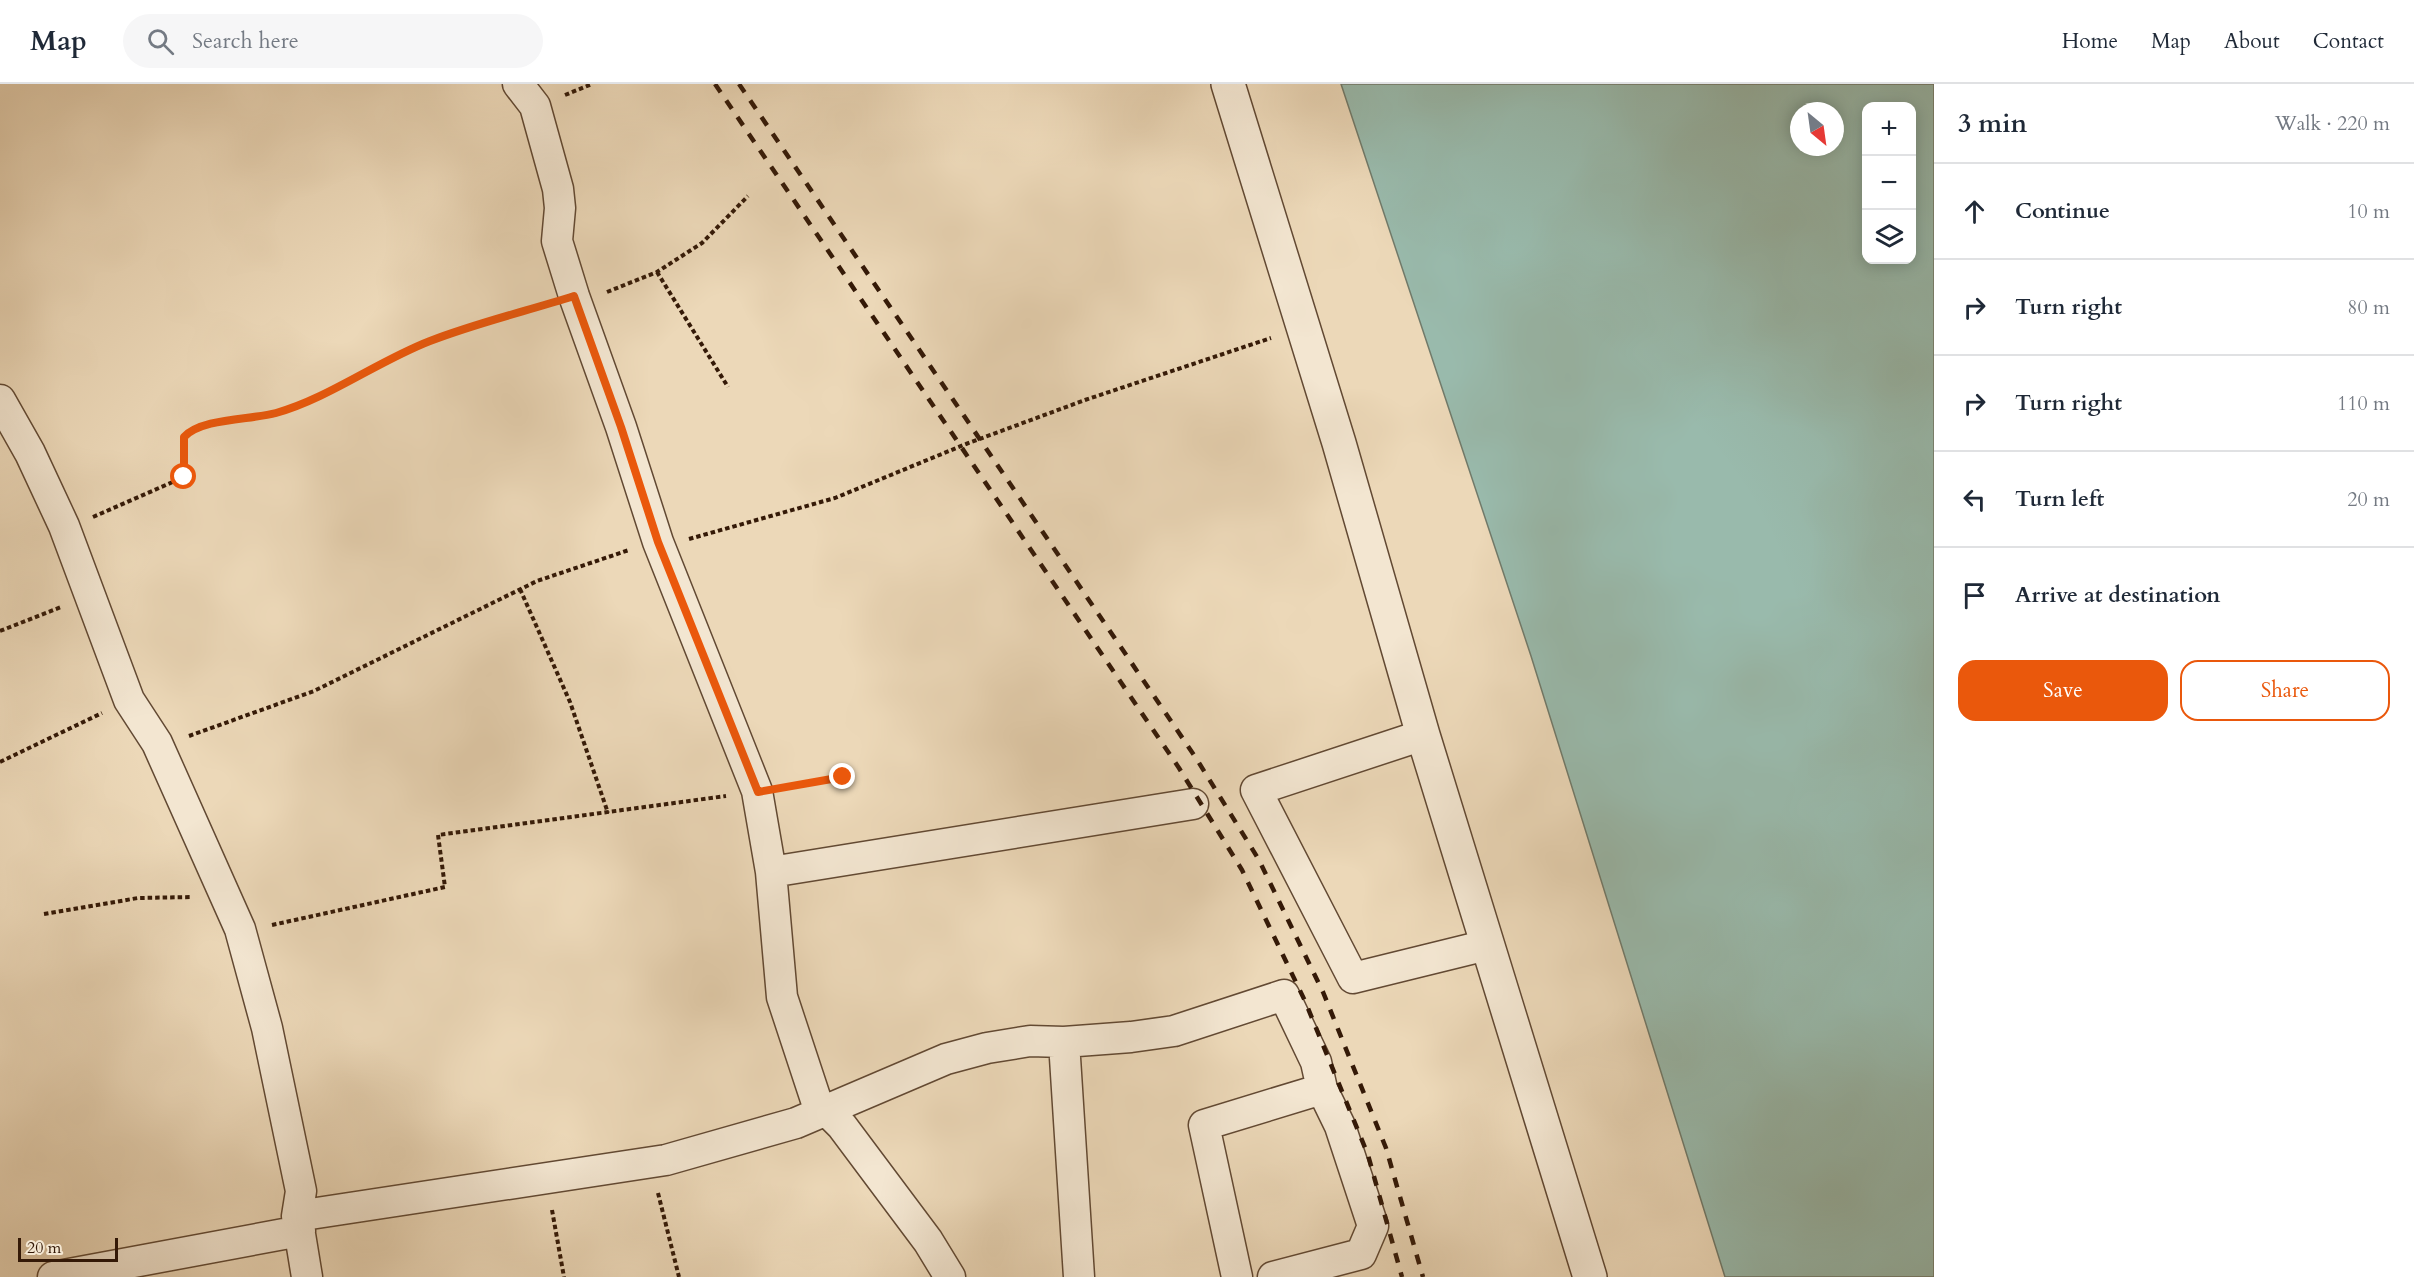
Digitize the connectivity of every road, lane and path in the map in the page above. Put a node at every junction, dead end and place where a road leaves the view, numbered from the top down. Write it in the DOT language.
graph roads {
  1 [pos="518,84"];
  2 [pos="1228,84"];
  3 [pos="748,196"];
  4 [pos="657,272"];
  5 [pos="576,300"];
  6 [pos="1304,327"];
  7 [pos="728,387"];
  8 [pos="0,400"];
  9 [pos="64,526"];
  10 [pos="659,545"];
  11 [pos="520,589"];
  12 [pos="88,596"];
  13 [pos="0,631"];
  14 [pos="129,700"];
  15 [pos="1423,735"];
  16 [pos="159,747"];
  17 [pos="0,762"];
  18 [pos="843,777"];
  19 [pos="758,792"];
  20 [pos="1194,804"];
  21 [pos="608,813"];
  22 [pos="771,872"];
  23 [pos="224,893"];
  24 [pos="44,914"];
  25 [pos="241,933"];
  26 [pos="1487,945"];
  27 [pos="1064,1042"];
  28 [pos="1322,1089"];
  29 [pos="826,1111"];
  30 [pos="650,1163"];
  31 [pos="546,1179"];
  32 [pos="299,1223"];
  33 [pos="53,1277"];
  34 [pos="308,1277"];
  35 [pos="564,1277"];
  36 [pos="679,1277"];
  37 [pos="950,1277"];
  38 [pos="1079,1277"];
  39 [pos="1238,1277"];
  40 [pos="1273,1277"];
  41 [pos="1590,1277"];
  1 -- 5 [label="street"];
  2 -- 6 [label="street"];
  3 -- 4 [label="path"];
  4 -- 5 [label="path"];
  4 -- 7 [label="path"];
  5 -- 9 [label="path"];
  5 -- 10 [label="street"];
  6 -- 10 [label="path"];
  6 -- 15 [label="street"];
  8 -- 9 [label="street"];
  9 -- 12 [label="street"];
  10 -- 11 [label="path"];
  10 -- 19 [label="street"];
  11 -- 16 [label="path"];
  11 -- 21 [label="path"];
  12 -- 13 [label="path"];
  12 -- 14 [label="street"];
  14 -- 16 [label="street"];
  14 -- 17 [label="path"];
  15 -- 26 [label="street"];
  15 -- 26 [label="street"];
  16 -- 23 [label="street"];
  18 -- 19 [label="path"];
  19 -- 21 [label="path"];
  19 -- 22 [label="street"];
  20 -- 22 [label="street"];
  21 -- 25 [label="path"];
  22 -- 29 [label="street"];
  23 -- 24 [label="path"];
  23 -- 25 [label="street"];
  25 -- 32 [label="street"];
  26 -- 41 [label="street"];
  27 -- 28 [label="street"];
  27 -- 29 [label="street"];
  27 -- 38 [label="street"];
  28 -- 39 [label="street"];
  28 -- 40 [label="street"];
  29 -- 30 [label="street"];
  29 -- 37 [label="street"];
  30 -- 31 [label="street"];
  30 -- 36 [label="path"];
  31 -- 32 [label="street"];
  31 -- 35 [label="path"];
  32 -- 33 [label="street"];
  32 -- 34 [label="street"];
}
